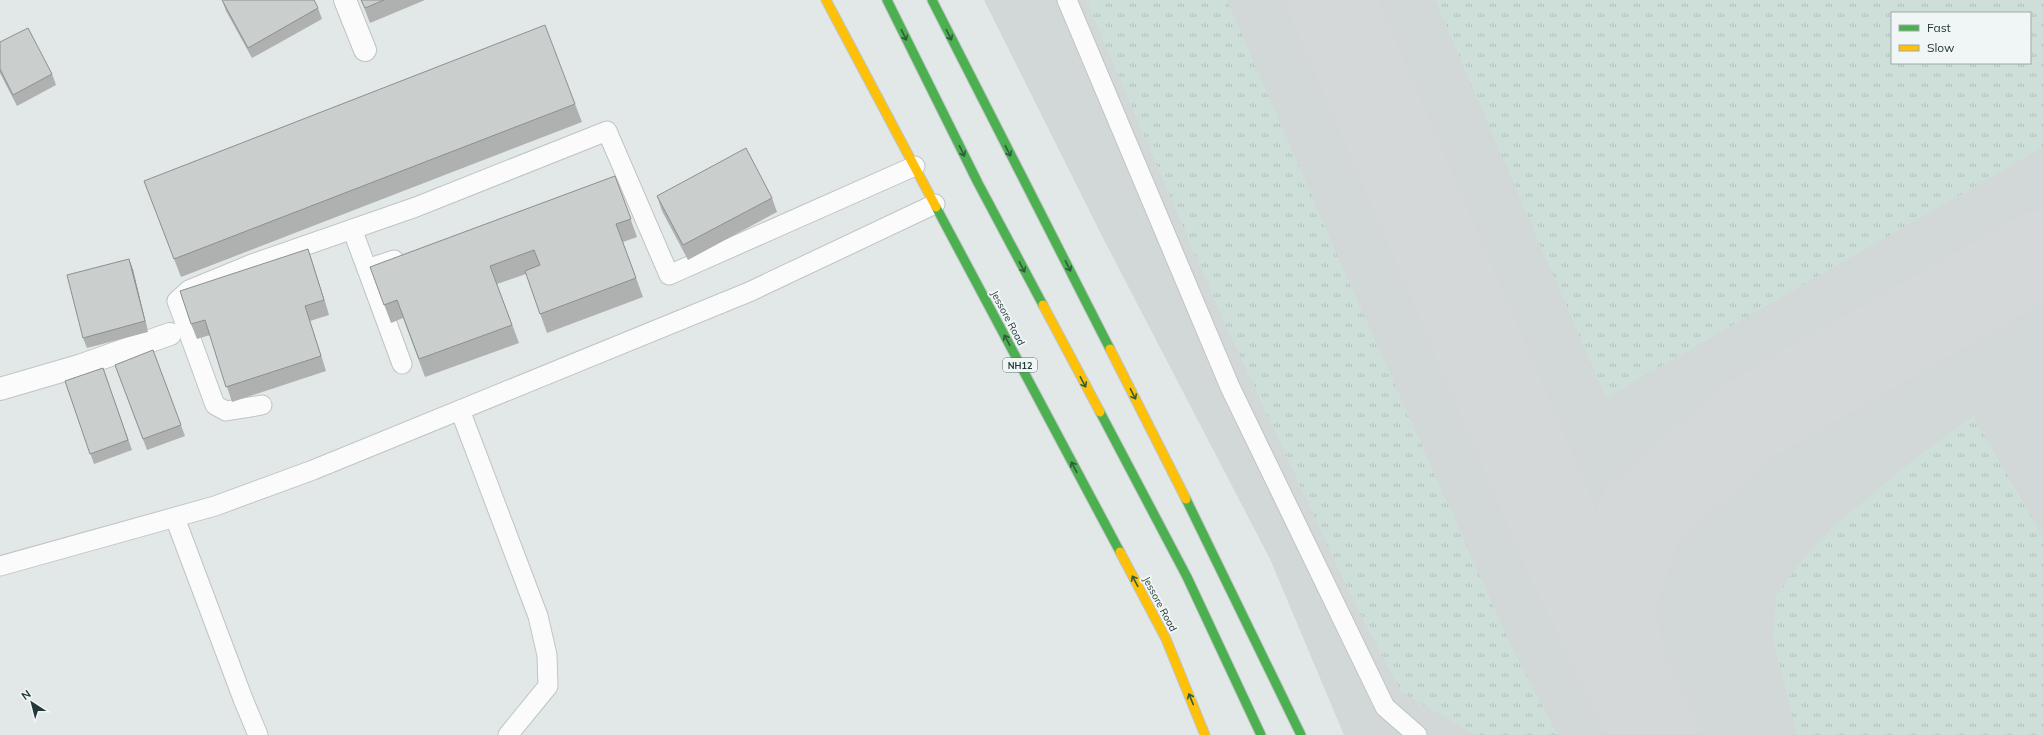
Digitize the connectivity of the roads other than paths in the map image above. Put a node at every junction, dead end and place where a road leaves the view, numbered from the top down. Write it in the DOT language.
graph roads {
  1 [pos="345,0"];
  2 [pos="826,0"];
  3 [pos="887,0"];
  4 [pos="932,0"];
  5 [pos="1068,0"];
  6 [pos="365,50"];
  7 [pos="915,166"];
  8 [pos="935,204"];
  9 [pos="352,229"];
  10 [pos="412,253"];
  11 [pos="367,269"];
  12 [pos="170,334"];
  13 [pos="402,364"];
  14 [pos="0,389"];
  15 [pos="262,405"];
  16 [pos="460,410"];
  17 [pos="175,518"];
  18 [pos="0,566"];
  19 [pos="258,735"];
  20 [pos="508,735"];
  21 [pos="1205,735"];
  22 [pos="1261,735"];
  23 [pos="1301,735"];
  24 [pos="1417,735"];
  1 -- 6 [label="street"];
  2 -- 7 [label="main road, Jessore Road / NH12"];
  3 -- 22 [label="main road, one-way"];
  4 -- 23 [label="main road, one-way"];
  5 -- 24 [label="lane"];
  7 -- 8 [label="main road, Jessore Road / NH12"];
  7 -- 9 [label="lane"];
  8 -- 16 [label="lane"];
  21 -- 8 [label="main road, Jessore Road / NH12, one-way"];
  9 -- 11 [label="lane"];
  9 -- 15 [label="lane"];
  10 -- 11 [label="lane"];
  11 -- 13 [label="lane"];
  12 -- 14 [label="street"];
  16 -- 17 [label="lane"];
  16 -- 20 [label="lane"];
  17 -- 18 [label="lane"];
  17 -- 19 [label="lane"];
}
